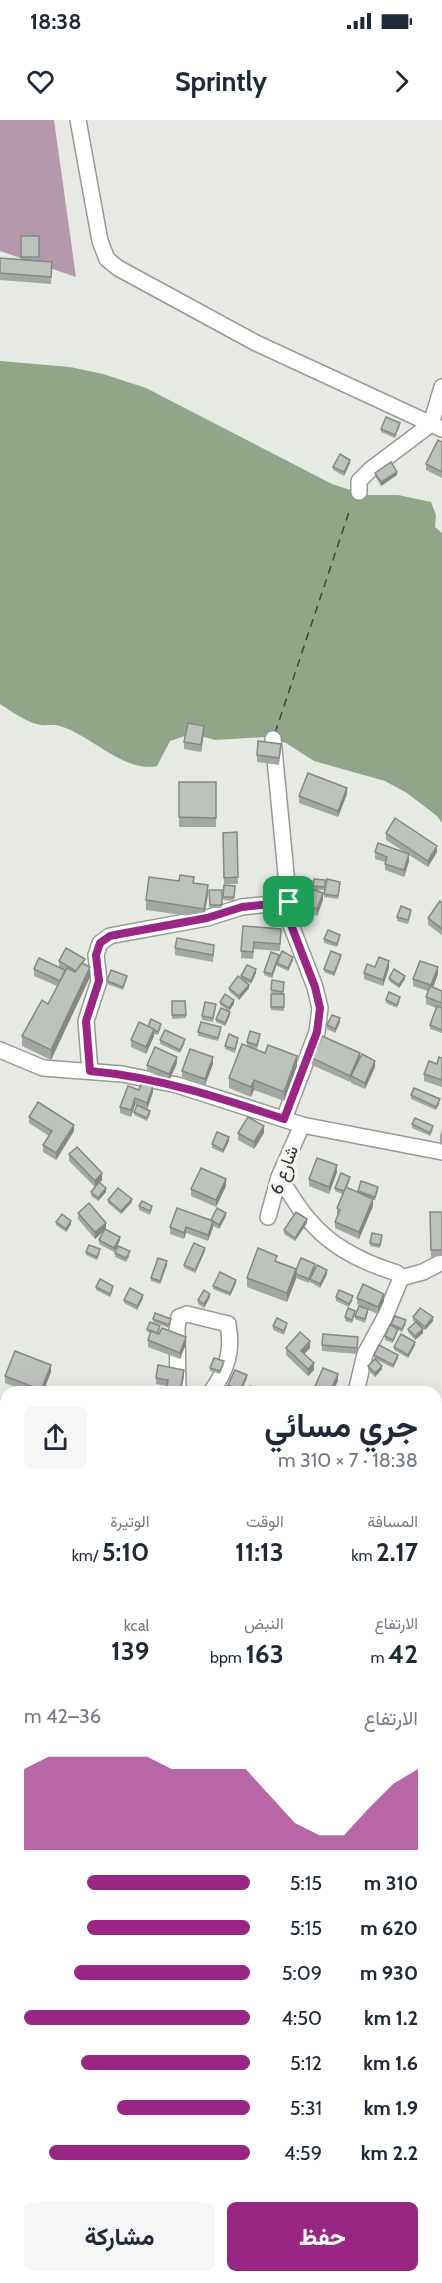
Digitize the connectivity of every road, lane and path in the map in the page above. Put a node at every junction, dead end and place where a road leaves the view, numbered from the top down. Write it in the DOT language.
graph roads {
  1 [pos="78,120"];
  2 [pos="442,387"];
  3 [pos="437,426"];
  4 [pos="358,492"];
  5 [pos="273,739"];
  6 [pos="289,902"];
  7 [pos="0,1050"];
  8 [pos="90,1071"];
  9 [pos="284,1119"];
  10 [pos="302,1125"];
  11 [pos="442,1152"];
  12 [pos="279,1177"];
  13 [pos="268,1217"];
  14 [pos="442,1262"];
  15 [pos="401,1278"];
  16 [pos="178,1386"];
  17 [pos="214,1386"];
  18 [pos="357,1386"];
  1 -- 3 [label="street"];
  2 -- 3 [label="street"];
  3 -- 4 [label="street"];
  5 -- 6 [label="street"];
  6 -- 8 [label="street"];
  6 -- 9 [label="street"];
  7 -- 8 [label="street"];
  8 -- 9 [label="street"];
  9 -- 10 [label="street"];
  10 -- 11 [label="street"];
  10 -- 12 [label="street, شارع 6"];
  12 -- 13 [label="street, شارع 6"];
  12 -- 15 [label="street"];
  14 -- 15 [label="street"];
  15 -- 18 [label="street"];
  16 -- 17 [label="street"];
}
